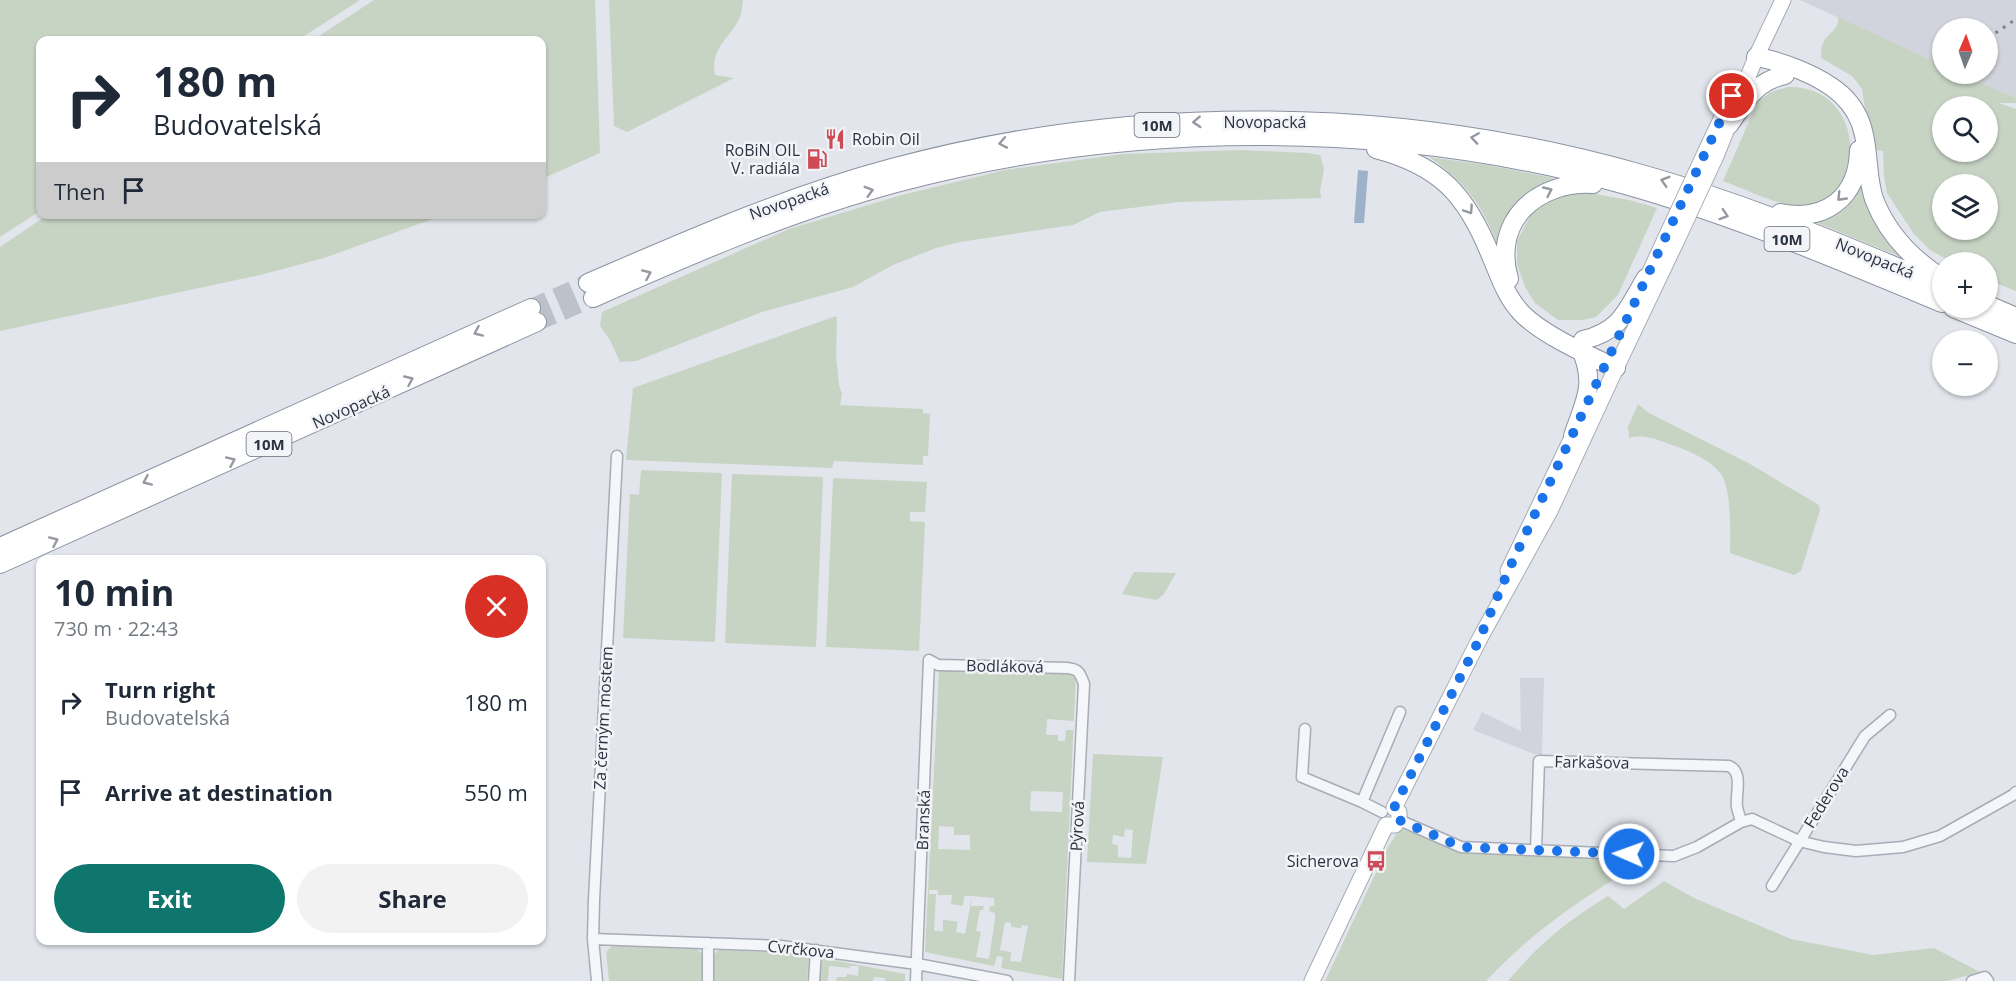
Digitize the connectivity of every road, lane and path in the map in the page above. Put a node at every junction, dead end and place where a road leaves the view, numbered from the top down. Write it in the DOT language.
graph roads {
  1 [pos="1783,0"];
  2 [pos="1756,57"];
  3 [pos="1785,75"];
  4 [pos="1729,125"];
  5 [pos="1328,138"];
  6 [pos="1710,155"];
  7 [pos="1628,186"];
  8 [pos="1741,205"];
  9 [pos="1671,238"];
  10 [pos="1932,272"];
  11 [pos="1646,278"];
  12 [pos="1932,282"];
  13 [pos="1932,299"];
  14 [pos="1998,309"];
  15 [pos="2016,317"];
  16 [pos="1977,318"];
  17 [pos="2016,334"];
  18 [pos="1583,346"];
  19 [pos="1613,361"];
  20 [pos="1573,436"];
  21 [pos="617,456"];
  22 [pos="0,547"];
  23 [pos="0,564"];
  24 [pos="1479,640"];
  25 [pos="929,660"];
  26 [pos="1080,673"];
  27 [pos="1400,712"];
  28 [pos="1890,715"];
  29 [pos="1305,729"];
  30 [pos="2016,792"];
  31 [pos="1362,802"];
  32 [pos="1391,816"];
  33 [pos="1741,822"];
  34 [pos="1799,841"];
  35 [pos="1536,850"];
  36 [pos="1773,886"];
  37 [pos="594,939"];
  38 [pos="708,943"];
  39 [pos="816,950"];
  40 [pos="917,964"];
  41 [pos="1986,979"];
  42 [pos="597,981"];
  43 [pos="708,981"];
  44 [pos="814,981"];
  45 [pos="916,981"];
  46 [pos="1007,981"];
  47 [pos="1069,981"];
  48 [pos="1312,981"];
  49 [pos="1972,981"];
  1 -- 2 [label="street"];
  2 -- 3 [label="highway"];
  2 -- 4 [label="street"];
  2 -- 6 [label="street"];
  2 -- 10 [label="highway"];
  3 -- 4 [label="highway"];
  3 -- 8 [label="highway, one-way"];
  4 -- 6 [label="street"];
  5 -- 7 [label="highway, Novopacká / 10M"];
  8 -- 5 [label="highway, Novopacká / 10M, one-way"];
  5 -- 18 [label="highway, one-way"];
  6 -- 9 [label="street, bridge"];
  7 -- 13 [label="highway, Novopacká / 10M, one-way"];
  18 -- 7 [label="highway, one-way"];
  8 -- 12 [label="highway, Novopacká / 10M"];
  9 -- 11 [label="street"];
  9 -- 19 [label="street"];
  11 -- 18 [label="highway"];
  11 -- 19 [label="street"];
  14 -- 15 [label="highway"];
  16 -- 17 [label="highway"];
  18 -- 19 [label="highway"];
  18 -- 20 [label="highway"];
  19 -- 20 [label="street"];
  19 -- 24 [label="street"];
  20 -- 24 [label="street"];
  21 -- 37 [label="street, Za černým mostem"];
  23 -- 22 [label="highway, Novopacká / 10M, one-way"];
  24 -- 32 [label="street"];
  25 -- 26 [label="street, Bodláková"];
  25 -- 40 [label="street, Branská"];
  26 -- 47 [label="street, Pýrová"];
  27 -- 31 [label="street"];
  28 -- 34 [label="street, Federova"];
  29 -- 31 [label="street"];
  30 -- 34 [label="street"];
  31 -- 32 [label="street"];
  32 -- 35 [label="street"];
  32 -- 48 [label="street"];
  33 -- 34 [label="street"];
  33 -- 35 [label="street"];
  33 -- 35 [label="street, Farkašova"];
  34 -- 36 [label="street, Federova"];
  37 -- 38 [label="street, Cvrčkova"];
  37 -- 42 [label="street, Za černým mostem"];
  38 -- 39 [label="street, Cvrčkova"];
  38 -- 43 [label="street"];
  39 -- 40 [label="street, Cvrčkova"];
  39 -- 44 [label="street"];
  40 -- 45 [label="street, Branská"];
  40 -- 46 [label="street, Cvrčkova"];
  41 -- 49 [label="street"];
}
